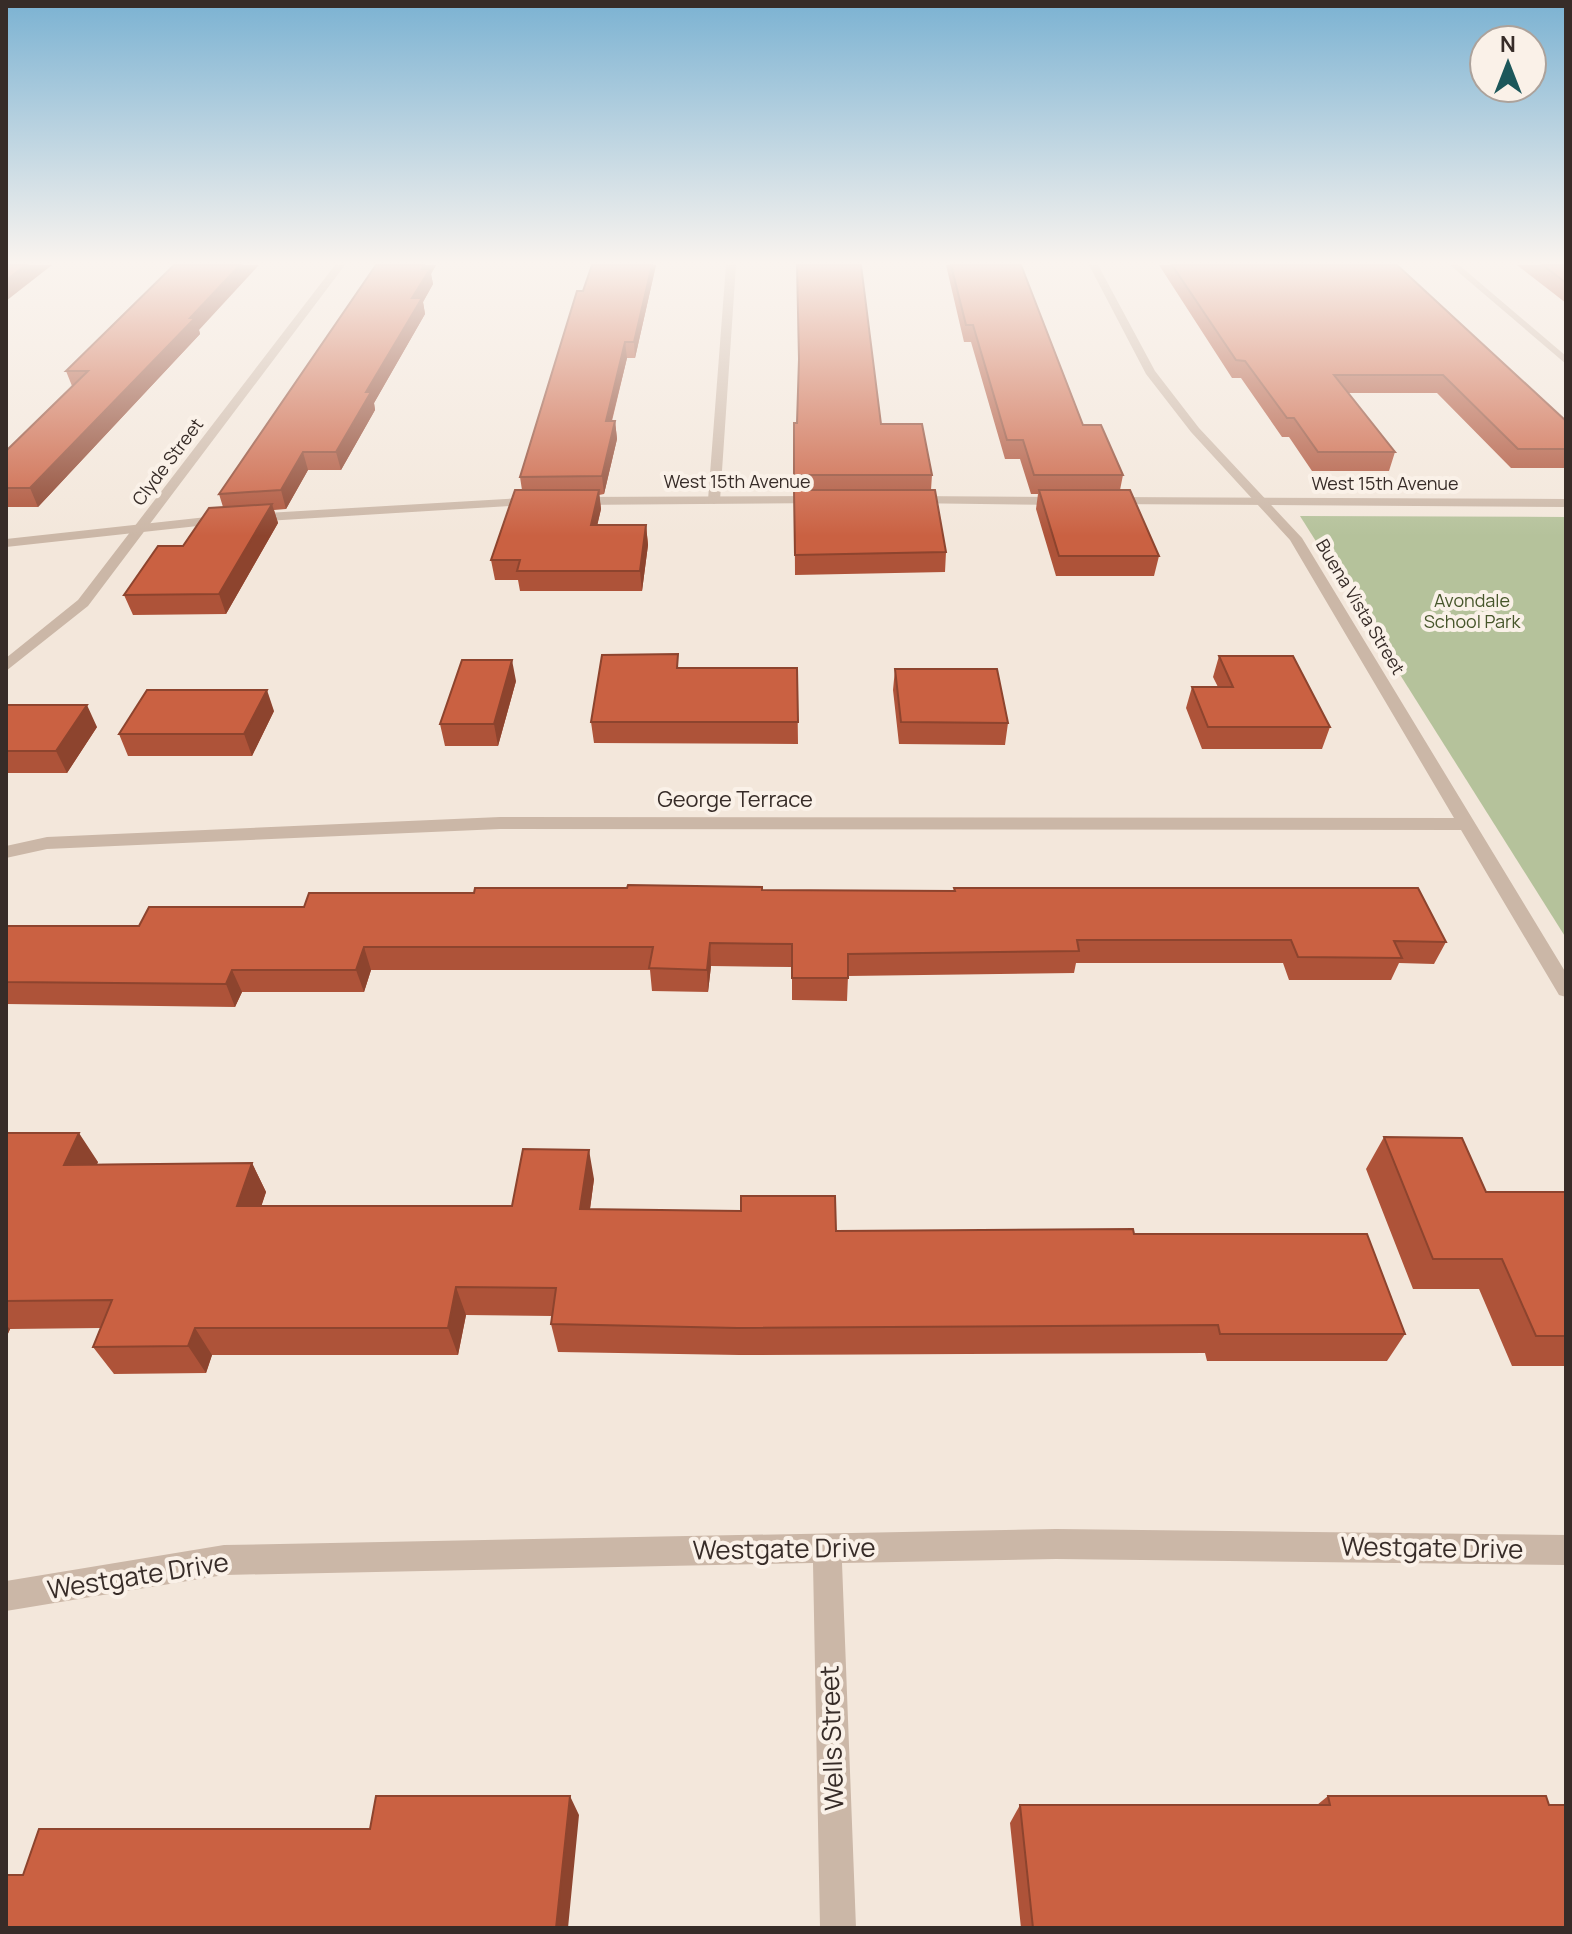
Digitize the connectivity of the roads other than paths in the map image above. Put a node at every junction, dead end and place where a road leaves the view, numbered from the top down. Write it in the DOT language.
graph roads {
  1 [pos="272,355"];
  2 [pos="724,355"];
  3 [pos="1141,355"];
  4 [pos="714,500"];
  5 [pos="837,500"];
  6 [pos="898,500"];
  7 [pos="545,501"];
  8 [pos="560,501"];
  9 [pos="1070,501"];
  10 [pos="1102,501"];
  11 [pos="1262,502"];
  12 [pos="1566,503"];
  13 [pos="140,529"];
  14 [pos="6,543"];
  15 [pos="6,666"];
  16 [pos="1465,824"];
  17 [pos="6,852"];
  18 [pos="1566,990"];
  19 [pos="827,1548"];
  20 [pos="1566,1550"];
  21 [pos="6,1596"];
  22 [pos="838,1928"];
  1 -- 13 [label="street, Clyde Street"];
  2 -- 4 [label="street"];
  3 -- 11 [label="street, Buena Vista Street"];
  4 -- 5 [label="street, West 15th Avenue"];
  4 -- 8 [label="street, West 15th Avenue"];
  6 -- 9 [label="street"];
  7 -- 13 [label="street"];
  10 -- 11 [label="street, West 15th Avenue"];
  11 -- 12 [label="street, West 15th Avenue"];
  11 -- 16 [label="street, Buena Vista Street"];
  13 -- 14 [label="street"];
  13 -- 15 [label="street, Clyde Street"];
  16 -- 17 [label="street, George Terrace"];
  16 -- 18 [label="street, Buena Vista Street"];
  19 -- 20 [label="street, Westgate Drive"];
  19 -- 21 [label="street, Westgate Drive"];
  19 -- 22 [label="street, Wells Street"];
}
